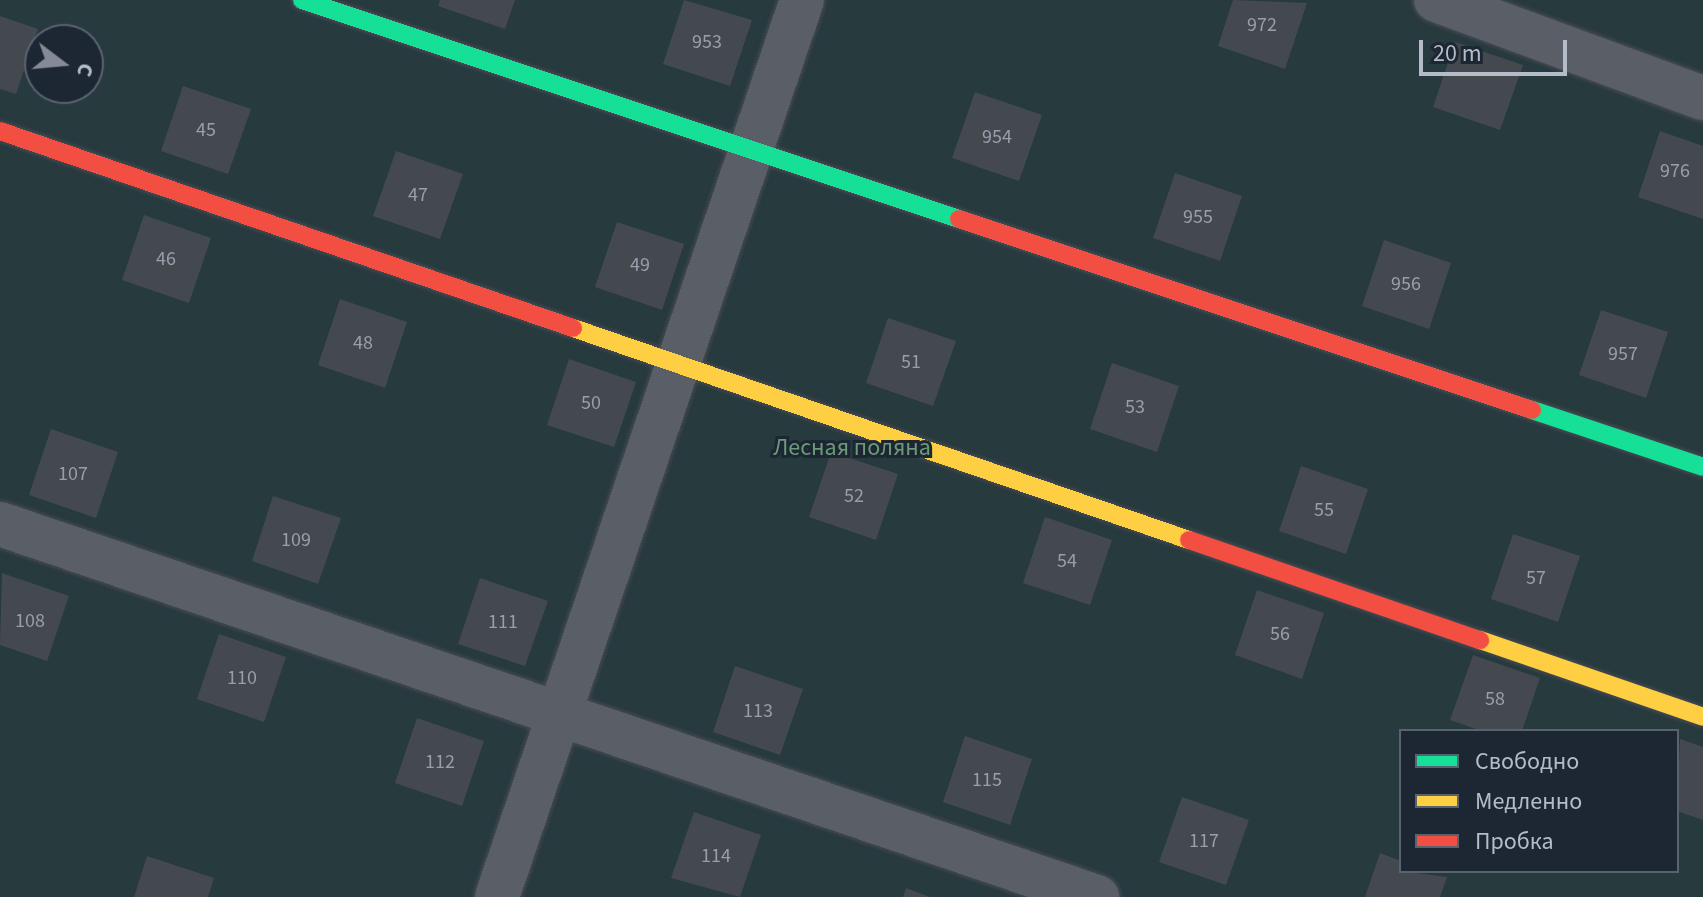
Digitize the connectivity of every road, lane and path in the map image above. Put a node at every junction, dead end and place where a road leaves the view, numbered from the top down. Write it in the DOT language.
graph roads {
  1 [pos="302,0"];
  2 [pos="802,0"];
  3 [pos="1436,0"];
  4 [pos="1703,98"];
  5 [pos="0,131"];
  6 [pos="751,150"];
  7 [pos="679,365"];
  8 [pos="1703,467"];
  9 [pos="0,524"];
  10 [pos="560,713"];
  11 [pos="1703,717"];
  12 [pos="497,897"];
  13 [pos="1097,897"];
  1 -- 6 [label="street"];
  2 -- 6 [label="street"];
  3 -- 4 [label="street"];
  5 -- 7 [label="street"];
  6 -- 7 [label="street"];
  6 -- 8 [label="street"];
  7 -- 10 [label="street"];
  7 -- 11 [label="street"];
  9 -- 10 [label="street"];
  10 -- 12 [label="street"];
  10 -- 13 [label="street"];
}
